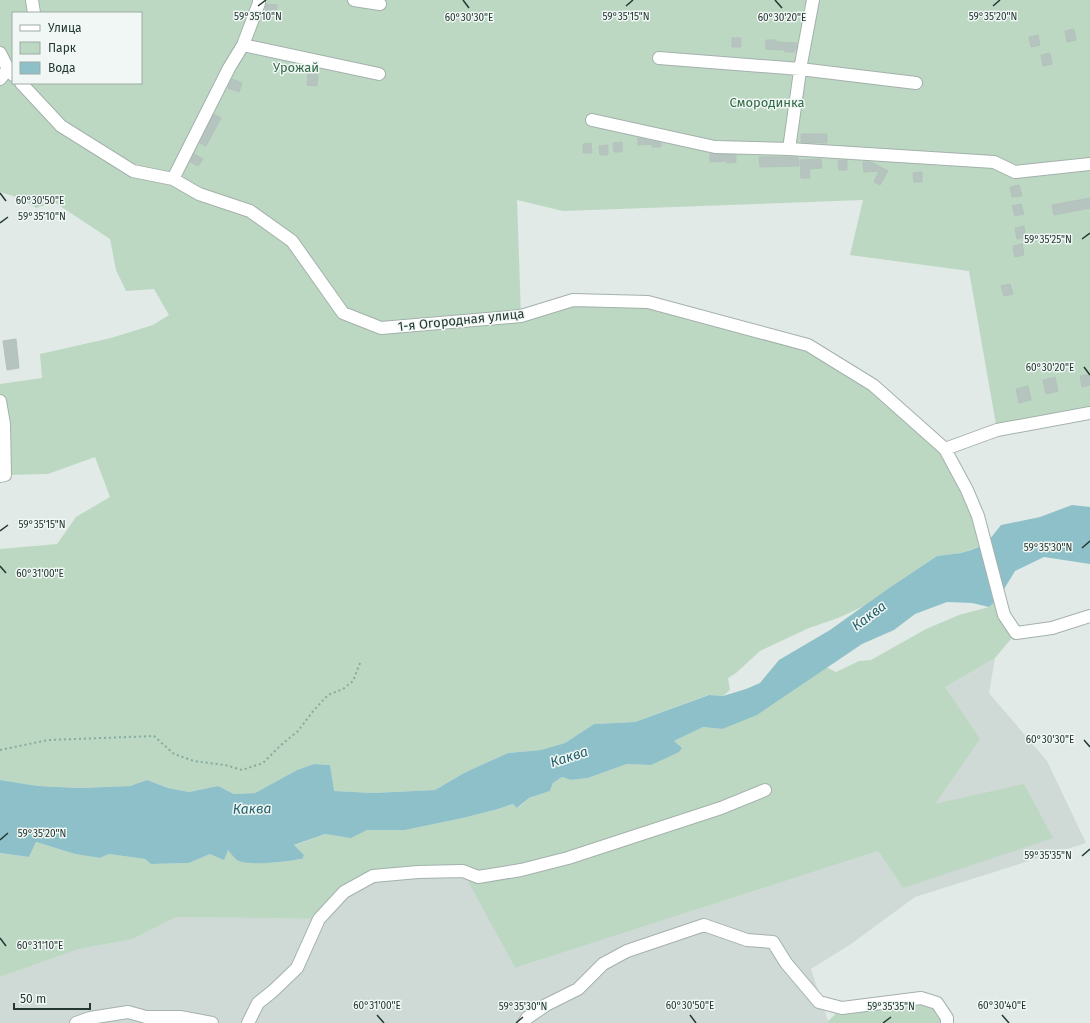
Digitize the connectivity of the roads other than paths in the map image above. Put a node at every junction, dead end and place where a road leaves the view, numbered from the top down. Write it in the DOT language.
graph roads {
  1 [pos="32,0"];
  2 [pos="259,0"];
  3 [pos="354,0"];
  4 [pos="813,0"];
  5 [pos="380,4"];
  6 [pos="34,12"];
  7 [pos="243,45"];
  8 [pos="0,53"];
  9 [pos="659,58"];
  10 [pos="800,68"];
  11 [pos="10,72"];
  12 [pos="379,74"];
  13 [pos="0,79"];
  14 [pos="916,83"];
  15 [pos="22,84"];
  16 [pos="592,120"];
  17 [pos="789,149"];
  18 [pos="1090,164"];
  19 [pos="173,179"];
  20 [pos="0,401"];
  21 [pos="1090,413"];
  22 [pos="945,449"];
  23 [pos="0,476"];
  24 [pos="1090,616"];
  25 [pos="765,790"];
  26 [pos="76,1023"];
  27 [pos="212,1023"];
  28 [pos="248,1023"];
  29 [pos="524,1023"];
  30 [pos="948,1023"];
  1 -- 6 [label="street"];
  2 -- 7 [label="street"];
  3 -- 5 [label="street"];
  4 -- 10 [label="street"];
  7 -- 12 [label="street"];
  7 -- 19 [label="street"];
  8 -- 11 [label="street"];
  9 -- 10 [label="street"];
  10 -- 14 [label="street"];
  10 -- 17 [label="street"];
  11 -- 13 [label="street"];
  15 -- 19 [label="street, 1-я Огородная улица"];
  16 -- 17 [label="street"];
  17 -- 18 [label="street"];
  19 -- 22 [label="street, 1-я Огородная улица"];
  20 -- 23 [label="street"];
  21 -- 22 [label="street"];
  22 -- 24 [label="street, 1-я Огородная улица"];
  25 -- 28 [label="street"];
  26 -- 27 [label="street"];
  29 -- 30 [label="street"];
}
